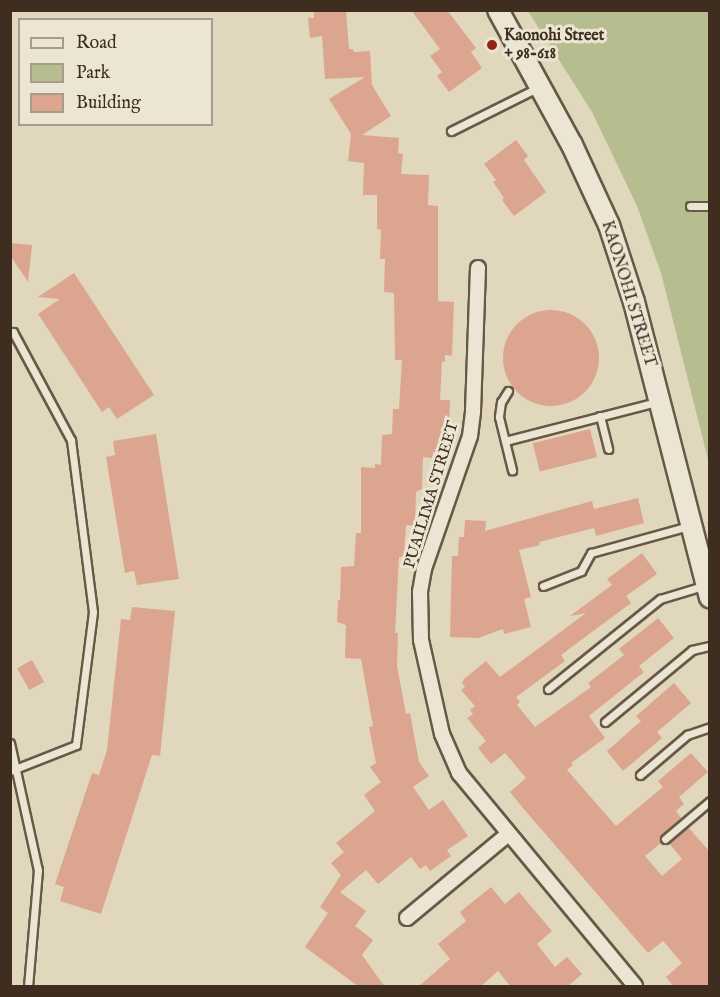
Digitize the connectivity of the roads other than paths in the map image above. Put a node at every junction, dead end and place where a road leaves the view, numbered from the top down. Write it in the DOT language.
graph roads {
  1 [pos="498,10"];
  2 [pos="540,87"];
  3 [pos="451,131"];
  4 [pos="690,206"];
  5 [pos="710,206"];
  6 [pos="478,268"];
  7 [pos="10,332"];
  8 [pos="508,391"];
  9 [pos="659,401"];
  10 [pos="600,416"];
  11 [pos="505,441"];
  12 [pos="608,449"];
  13 [pos="512,470"];
  14 [pos="691,525"];
  15 [pos="543,586"];
  16 [pos="708,591"];
  17 [pos="710,646"];
  18 [pos="548,689"];
  19 [pos="605,723"];
  20 [pos="710,727"];
  21 [pos="10,743"];
  22 [pos="14,770"];
  23 [pos="640,775"];
  24 [pos="710,801"];
  25 [pos="508,834"];
  26 [pos="665,839"];
  27 [pos="407,918"];
  28 [pos="28,987"];
  29 [pos="635,987"];
  1 -- 2 [label="street, KAONOHI STREET"];
  2 -- 3 [label="lane"];
  2 -- 9 [label="street, KAONOHI STREET"];
  4 -- 5 [label="lane"];
  6 -- 25 [label="street, PUAILIMA STREET"];
  7 -- 22 [label="lane"];
  8 -- 11 [label="lane"];
  9 -- 10 [label="lane"];
  9 -- 14 [label="street, KAONOHI STREET"];
  10 -- 11 [label="lane"];
  10 -- 12 [label="lane"];
  11 -- 13 [label="lane"];
  14 -- 15 [label="lane"];
  14 -- 16 [label="street, KAONOHI STREET"];
  16 -- 18 [label="lane"];
  17 -- 19 [label="lane"];
  20 -- 23 [label="lane"];
  21 -- 22 [label="lane"];
  22 -- 28 [label="lane"];
  24 -- 26 [label="lane"];
  25 -- 27 [label="street"];
  25 -- 29 [label="street, PUAILIMA STREET"];
}
